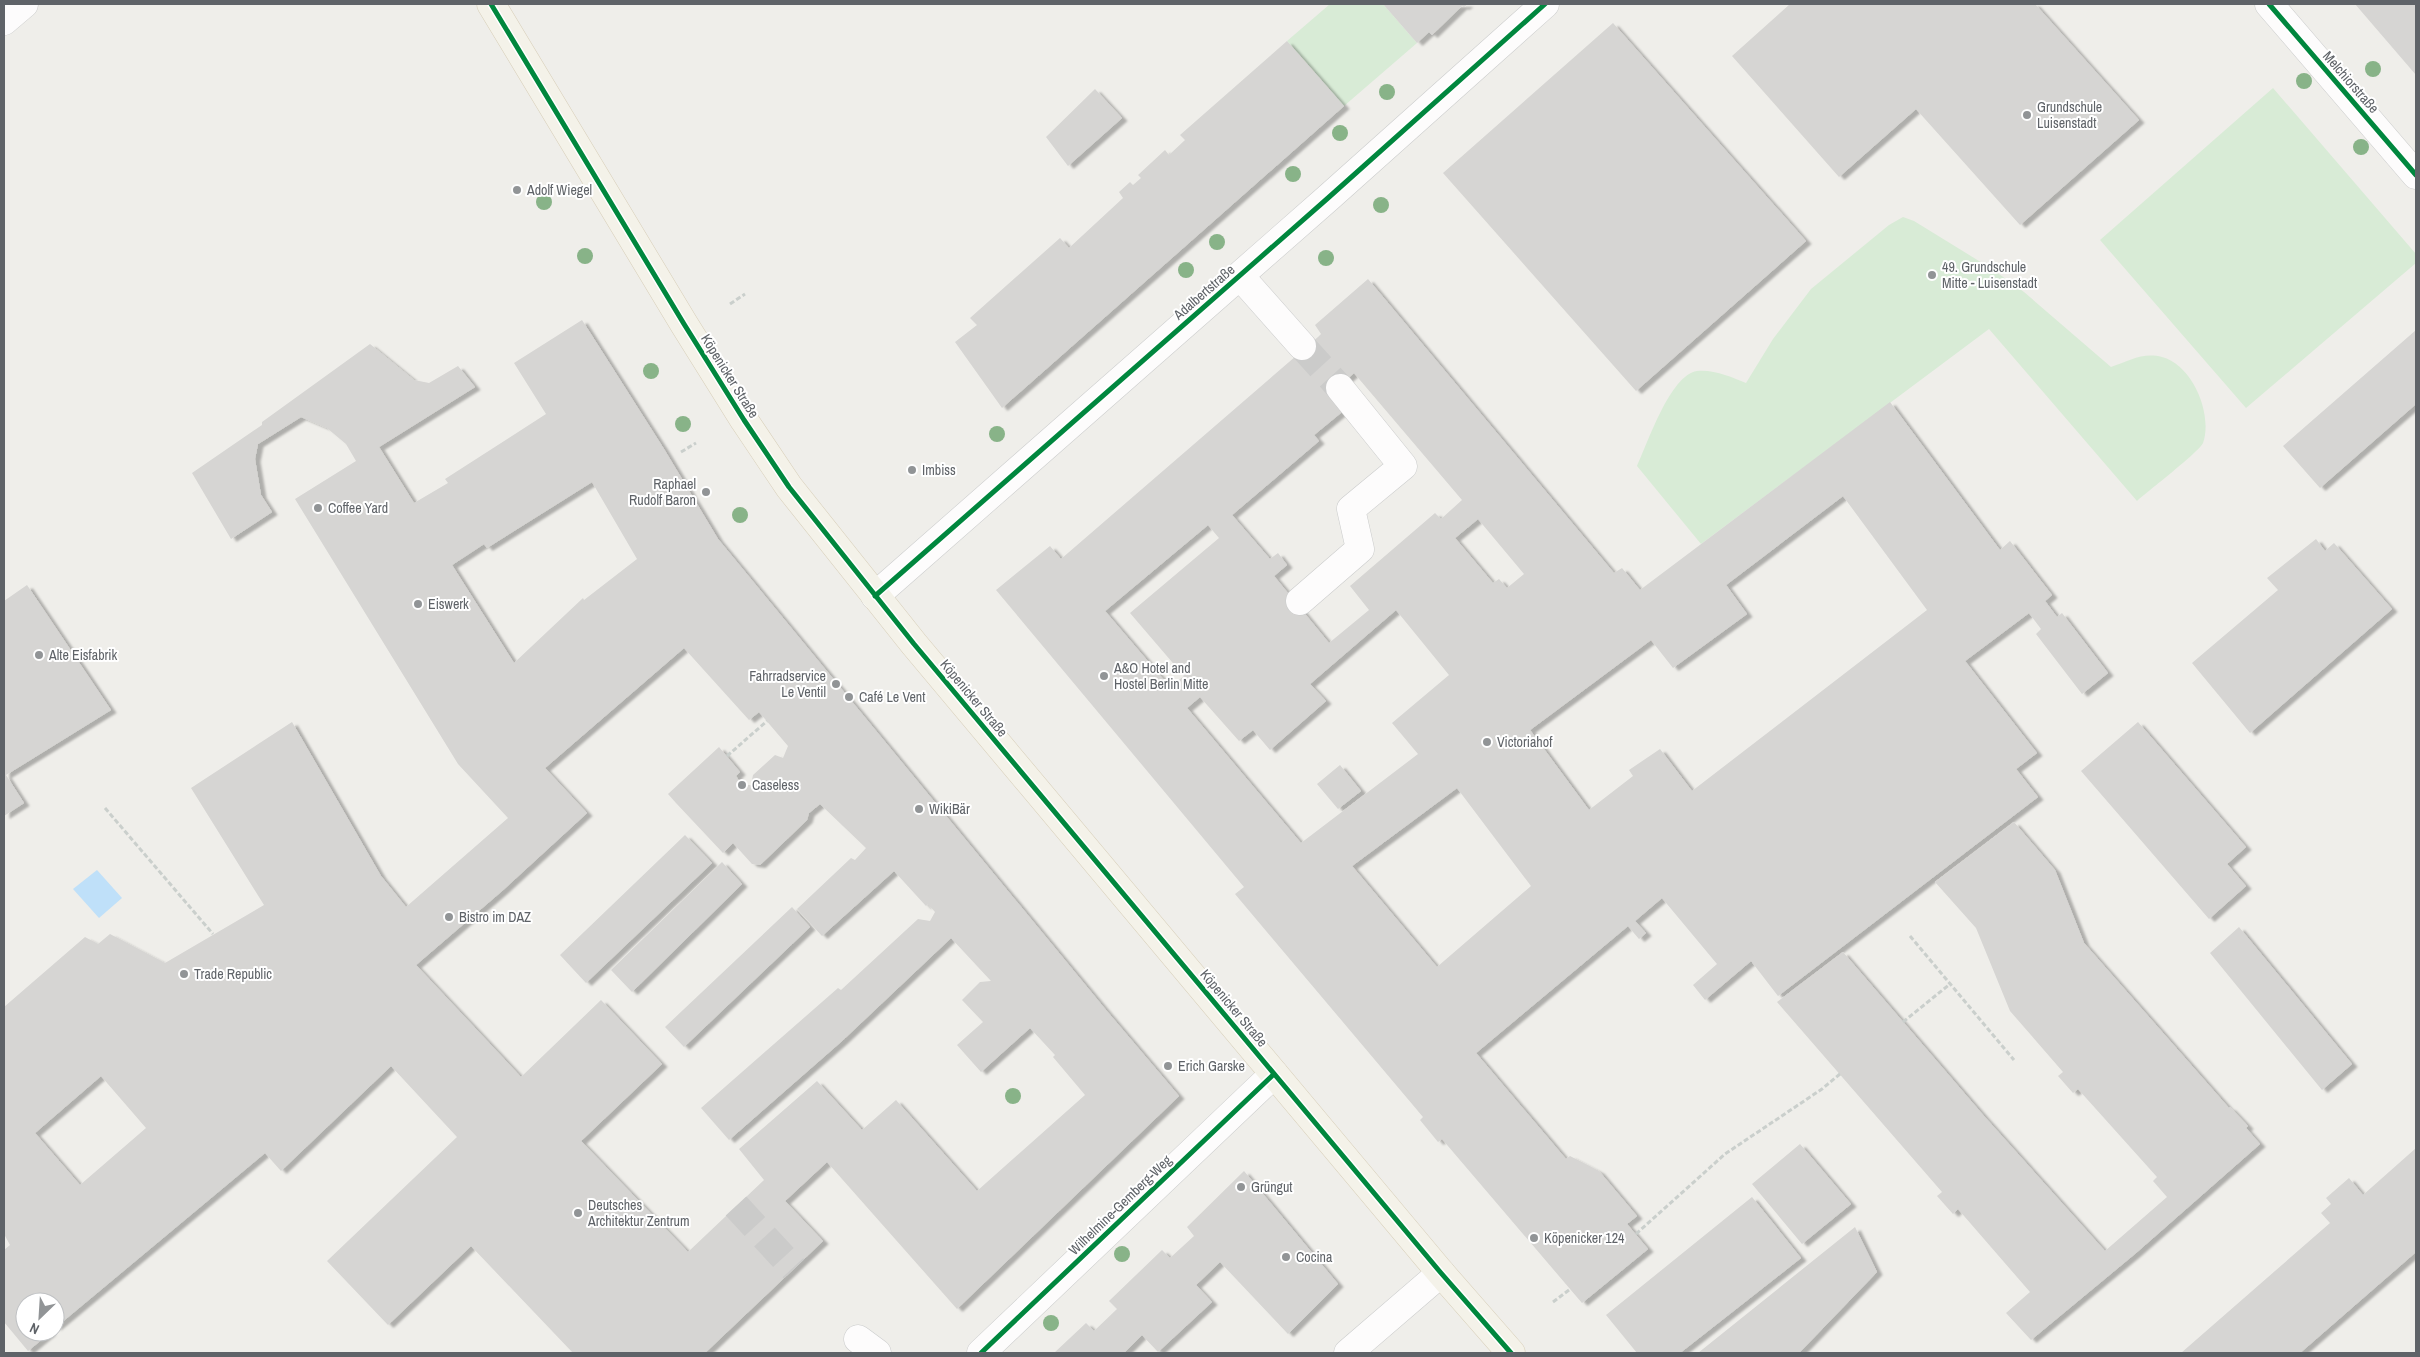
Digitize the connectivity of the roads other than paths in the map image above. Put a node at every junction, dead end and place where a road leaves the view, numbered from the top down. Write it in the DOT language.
graph roads {
  1 [pos="24,4"];
  2 [pos="491,4"];
  3 [pos="1545,4"];
  4 [pos="2268,4"];
  5 [pos="4,21"];
  6 [pos="2416,175"];
  7 [pos="1240,276"];
  8 [pos="1302,346"];
  9 [pos="1340,388"];
  10 [pos="875,596"];
  11 [pos="1300,600"];
  12 [pos="1274,1074"];
  13 [pos="1442,1274"];
  14 [pos="981,1353"];
  15 [pos="1348,1353"];
  16 [pos="1511,1353"];
  1 -- 5 [label="street"];
  2 -- 10 [label="main road, Köpenicker Straße"];
  3 -- 7 [label="street, Adalbertstraße"];
  4 -- 6 [label="street, Melchiorstraße"];
  7 -- 8 [label="street"];
  7 -- 10 [label="street, Adalbertstraße"];
  9 -- 11 [label="street"];
  10 -- 12 [label="main road, Köpenicker Straße"];
  12 -- 13 [label="main road, Köpenicker Straße"];
  12 -- 14 [label="street, Wilhelmine-Gemberg-Weg"];
  13 -- 15 [label="street"];
  13 -- 16 [label="main road, Köpenicker Straße"];
}
